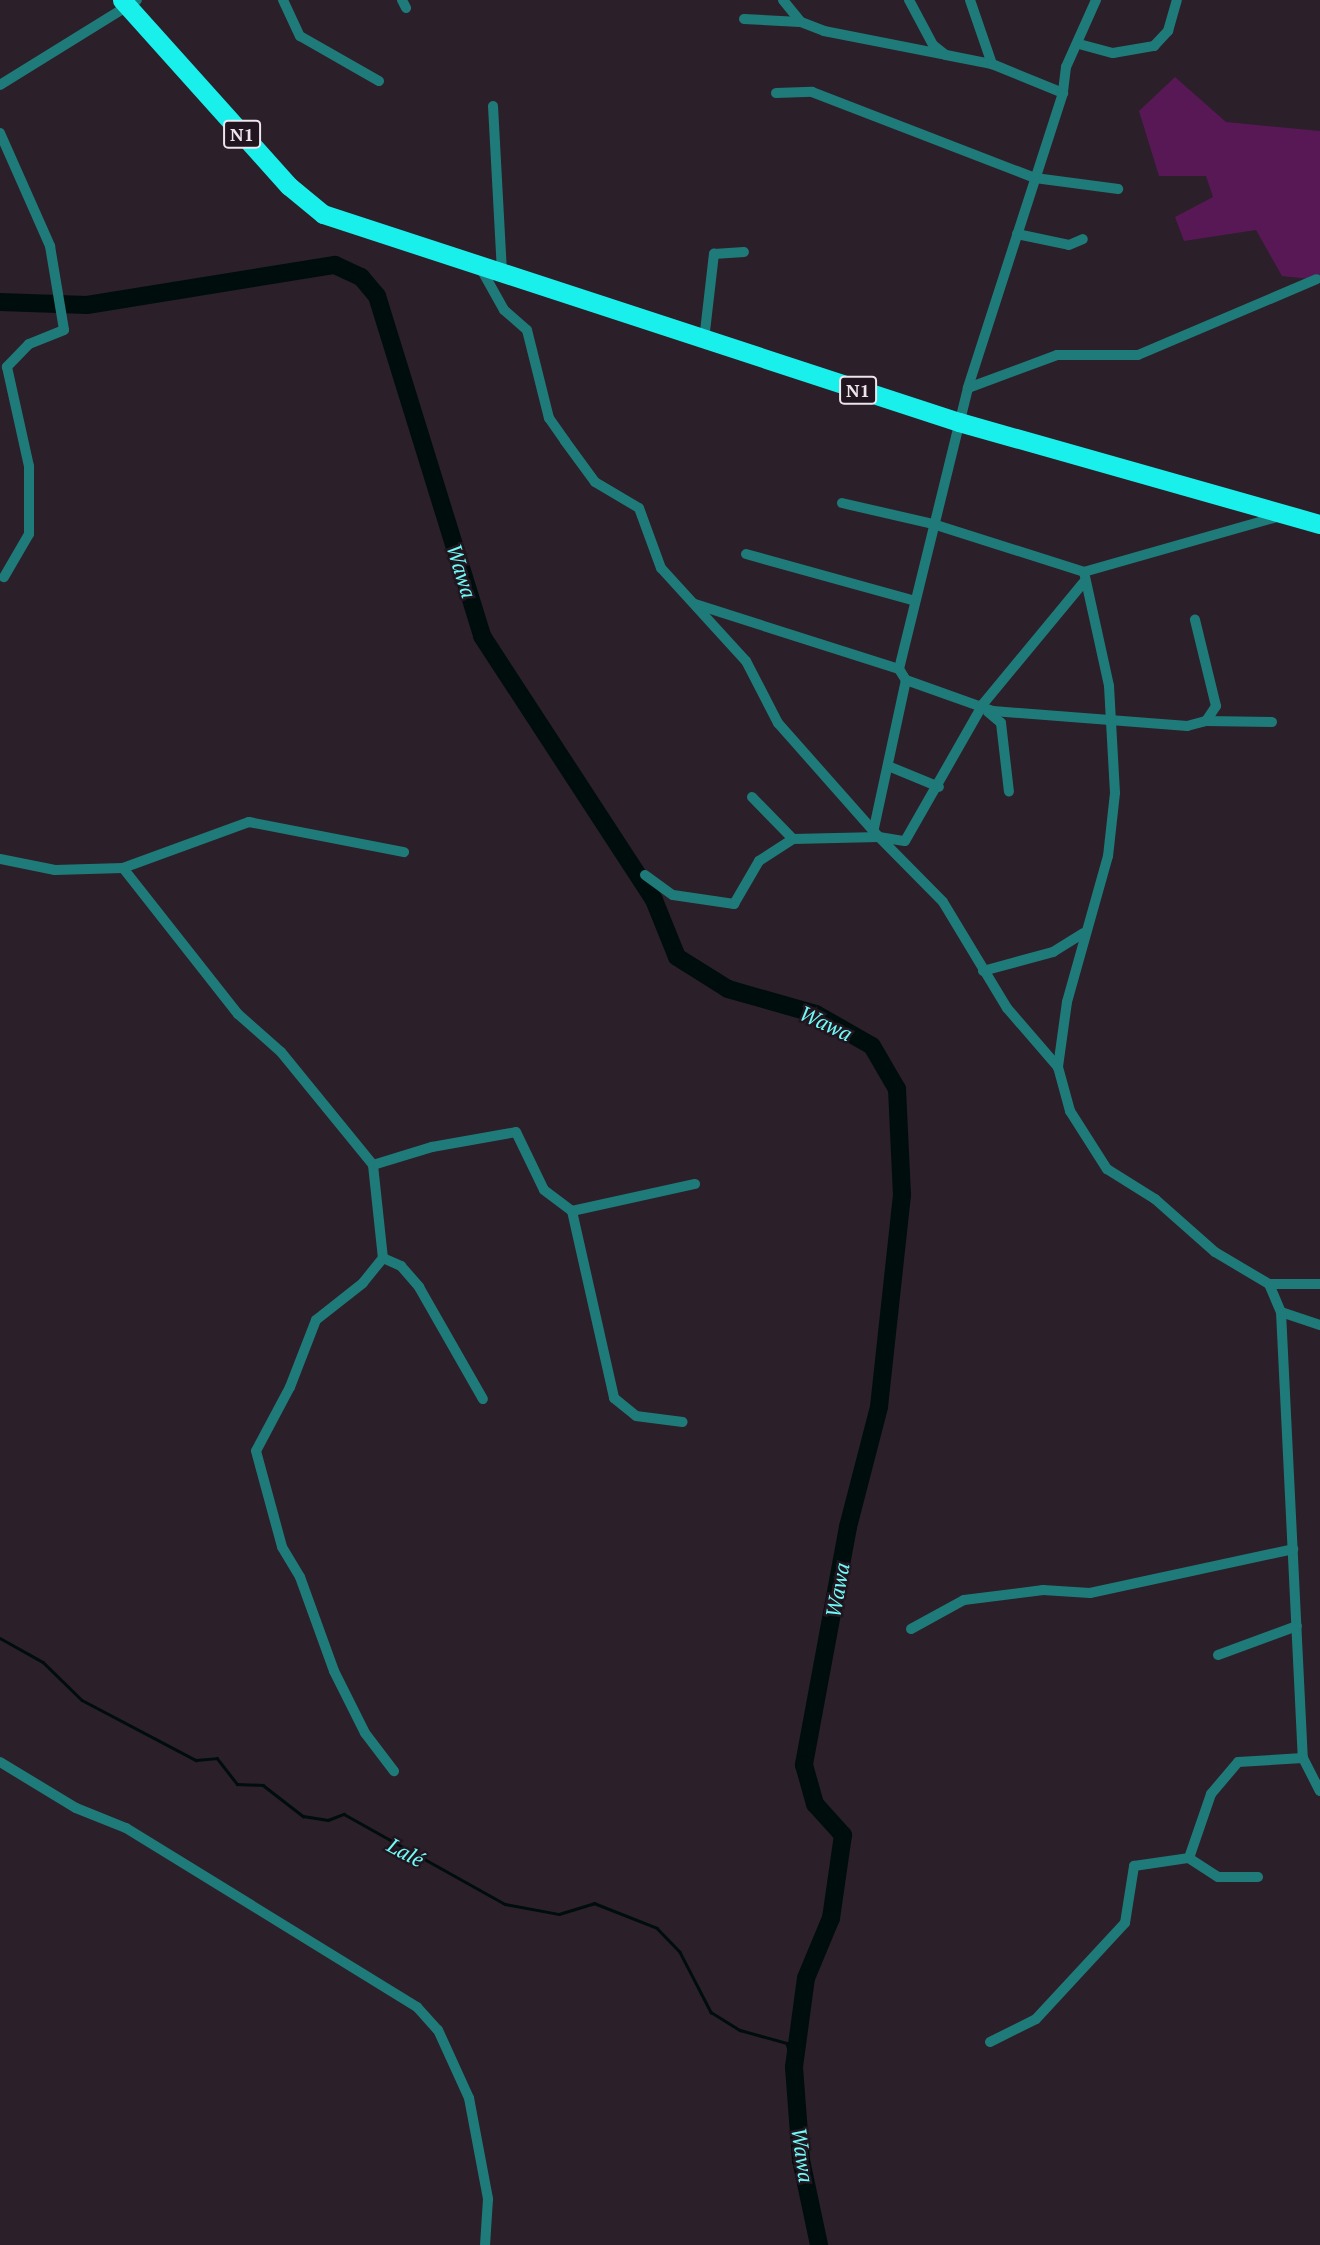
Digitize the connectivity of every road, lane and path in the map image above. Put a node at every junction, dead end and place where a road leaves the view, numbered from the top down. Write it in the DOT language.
graph roads {
  1 [pos="283,0"];
  2 [pos="783,0"];
  3 [pos="909,0"];
  4 [pos="970,0"];
  5 [pos="1096,0"];
  6 [pos="1177,0"];
  7 [pos="128,2"];
  8 [pos="744,19"];
  9 [pos="800,22"];
  10 [pos="1079,44"];
  11 [pos="946,55"];
  12 [pos="992,64"];
  13 [pos="379,81"];
  14 [pos="0,85"];
  15 [pos="776,93"];
  16 [pos="1063,93"];
  17 [pos="494,106"];
  18 [pos="0,133"];
  19 [pos="1035,178"];
  20 [pos="1118,189"];
  21 [pos="1017,234"];
  22 [pos="1083,240"];
  23 [pos="744,252"];
  24 [pos="480,267"];
  25 [pos="502,273"];
  26 [pos="1317,279"];
  27 [pos="704,340"];
  28 [pos="968,388"];
  29 [pos="959,422"];
  30 [pos="842,503"];
  31 [pos="1278,517"];
  32 [pos="933,524"];
  33 [pos="1320,524"];
  34 [pos="746,554"];
  35 [pos="1,576"];
  36 [pos="1084,577"];
  37 [pos="915,601"];
  38 [pos="694,603"];
  39 [pos="1195,620"];
  40 [pos="899,669"];
  41 [pos="906,680"];
  42 [pos="981,708"];
  43 [pos="993,711"];
  44 [pos="1113,720"];
  45 [pos="1206,721"];
  46 [pos="1272,722"];
  47 [pos="888,766"];
  48 [pos="939,787"];
  49 [pos="1009,792"];
  50 [pos="752,797"];
  51 [pos="877,832"];
  52 [pos="793,839"];
  53 [pos="404,852"];
  54 [pos="0,859"];
  55 [pos="123,868"];
  56 [pos="645,875"];
  57 [pos="1083,933"];
  58 [pos="983,971"];
  59 [pos="1058,1067"];
  60 [pos="373,1165"];
  61 [pos="695,1184"];
  62 [pos="572,1211"];
  63 [pos="383,1258"];
  64 [pos="1269,1284"];
  65 [pos="1320,1284"];
  66 [pos="1281,1312"];
  67 [pos="1320,1325"];
  68 [pos="483,1399"];
  69 [pos="683,1422"];
  70 [pos="1293,1549"];
  71 [pos="1297,1626"];
  72 [pos="911,1629"];
  73 [pos="1219,1655"];
  74 [pos="1303,1758"];
  75 [pos="0,1762"];
  76 [pos="394,1770"];
  77 [pos="1320,1791"];
  78 [pos="1189,1858"];
  79 [pos="1258,1877"];
  80 [pos="990,2042"];
  81 [pos="485,2245"];
  1 -- 13 [label="street"];
  2 -- 9 [label="street"];
  3 -- 11 [label="street"];
  4 -- 12 [label="street"];
  5 -- 10 [label="street"];
  6 -- 10 [label="street"];
  7 -- 14 [label="street"];
  7 -- 24 [label="highway, N1"];
  8 -- 9 [label="street"];
  9 -- 11 [label="street"];
  10 -- 16 [label="street"];
  11 -- 12 [label="street"];
  12 -- 16 [label="street"];
  15 -- 19 [label="street"];
  16 -- 19 [label="street"];
  17 -- 25 [label="street"];
  18 -- 35 [label="street"];
  19 -- 20 [label="street"];
  19 -- 21 [label="street"];
  21 -- 22 [label="street"];
  21 -- 28 [label="street"];
  23 -- 27 [label="street"];
  24 -- 25 [label="highway, N1"];
  24 -- 38 [label="street"];
  25 -- 27 [label="highway, N1"];
  26 -- 28 [label="street"];
  27 -- 29 [label="highway, N1"];
  28 -- 29 [label="street"];
  29 -- 31 [label="highway, N1"];
  29 -- 32 [label="street"];
  30 -- 32 [label="street"];
  31 -- 33 [label="highway, N1"];
  31 -- 36 [label="street"];
  32 -- 36 [label="street"];
  32 -- 37 [label="street"];
  34 -- 37 [label="street"];
  36 -- 42 [label="street"];
  36 -- 44 [label="street"];
  37 -- 40 [label="street"];
  38 -- 40 [label="street"];
  38 -- 51 [label="street"];
  39 -- 45 [label="street"];
  40 -- 41 [label="street"];
  41 -- 42 [label="street"];
  41 -- 47 [label="street"];
  42 -- 43 [label="street"];
  42 -- 48 [label="street"];
  43 -- 44 [label="street"];
  43 -- 49 [label="street"];
  44 -- 45 [label="street"];
  44 -- 57 [label="street"];
  45 -- 46 [label="street"];
  47 -- 48 [label="street"];
  47 -- 51 [label="street"];
  48 -- 51 [label="street"];
  50 -- 52 [label="street"];
  51 -- 52 [label="street"];
  51 -- 58 [label="street"];
  52 -- 56 [label="street"];
  53 -- 55 [label="street"];
  54 -- 55 [label="street"];
  55 -- 60 [label="street"];
  57 -- 58 [label="street"];
  57 -- 59 [label="street"];
  58 -- 59 [label="street"];
  59 -- 64 [label="street"];
  60 -- 62 [label="street"];
  60 -- 63 [label="street"];
  61 -- 62 [label="street"];
  62 -- 69 [label="street"];
  63 -- 68 [label="street"];
  63 -- 76 [label="street"];
  64 -- 65 [label="street"];
  64 -- 66 [label="street"];
  66 -- 67 [label="street"];
  66 -- 70 [label="street"];
  70 -- 71 [label="street"];
  70 -- 72 [label="street"];
  71 -- 73 [label="street"];
  71 -- 74 [label="street"];
  74 -- 77 [label="street"];
  74 -- 78 [label="street"];
  75 -- 81 [label="street"];
  78 -- 79 [label="street"];
  78 -- 80 [label="street"];
}
